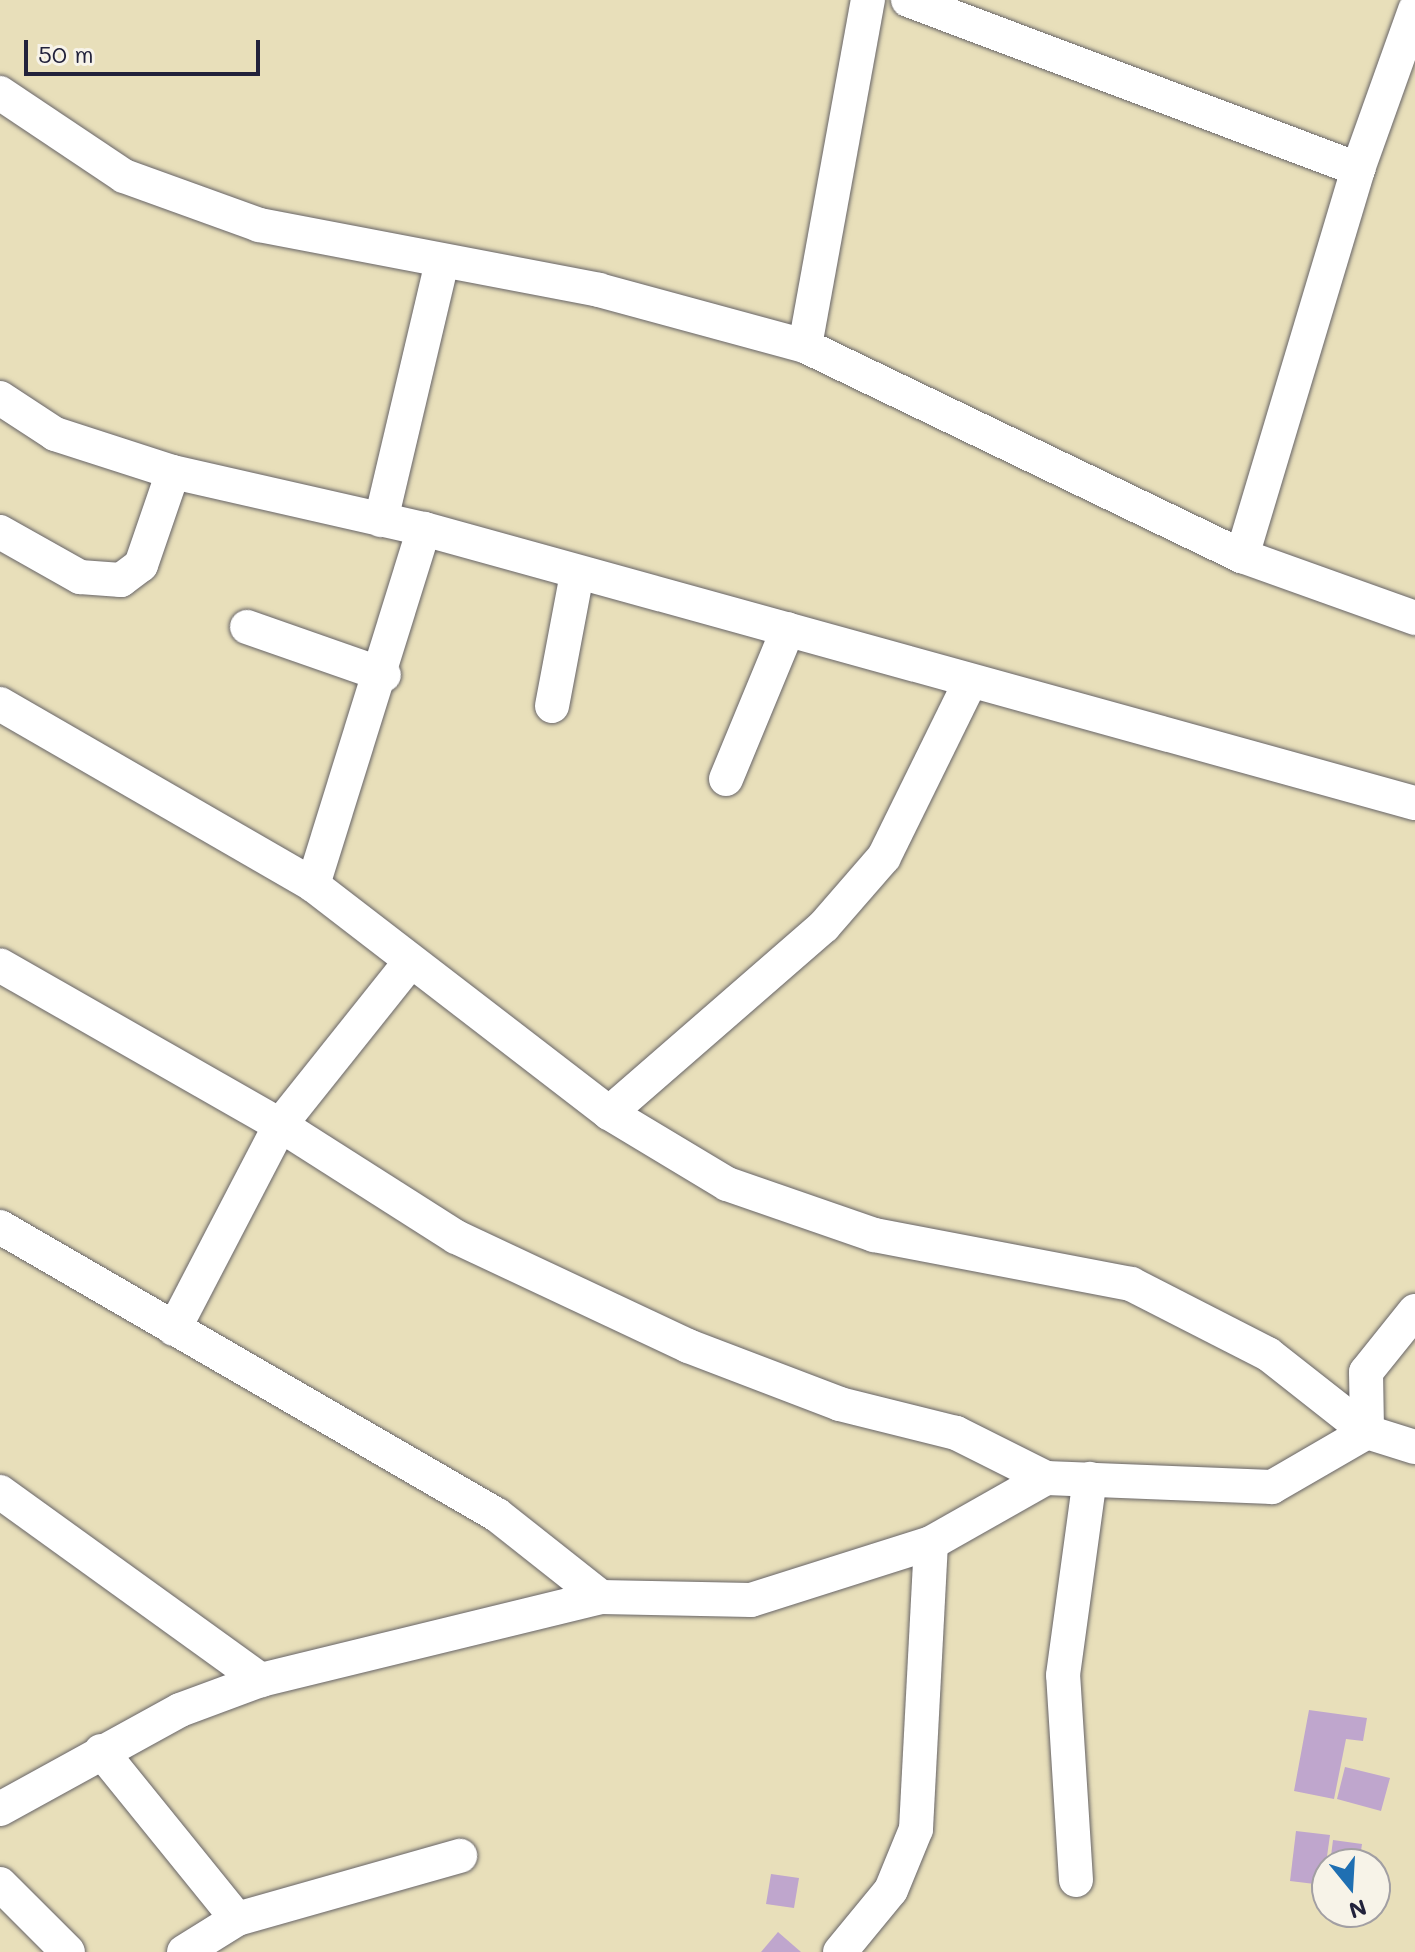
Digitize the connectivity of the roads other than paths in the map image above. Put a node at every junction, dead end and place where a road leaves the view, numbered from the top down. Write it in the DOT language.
graph roads {
  1 [pos="868,0"];
  2 [pos="908,0"];
  3 [pos="1415,10"];
  4 [pos="0,93"];
  5 [pos="1358,169"];
  6 [pos="442,261"];
  7 [pos="805,346"];
  8 [pos="0,398"];
  9 [pos="173,472"];
  10 [pos="381,520"];
  11 [pos="424,529"];
  12 [pos="0,532"];
  13 [pos="1242,556"];
  14 [pos="577,574"];
  15 [pos="1415,618"];
  16 [pos="247,627"];
  17 [pos="788,629"];
  18 [pos="384,675"];
  19 [pos="969,684"];
  20 [pos="0,704"];
  21 [pos="552,706"];
  22 [pos="726,779"];
  23 [pos="1415,803"];
  24 [pos="313,885"];
  25 [pos="410,962"];
  26 [pos="0,965"];
  27 [pos="609,1113"];
  28 [pos="280,1125"];
  29 [pos="0,1227"];
  30 [pos="1415,1311"];
  31 [pos="174,1329"];
  32 [pos="1367,1432"];
  33 [pos="1415,1447"];
  34 [pos="1046,1478"];
  35 [pos="1090,1479"];
  36 [pos="0,1492"];
  37 [pos="931,1543"];
  38 [pos="601,1597"];
  39 [pos="261,1680"];
  40 [pos="101,1751"];
  41 [pos="0,1809"];
  42 [pos="460,1856"];
  43 [pos="1076,1880"];
  44 [pos="0,1884"];
  45 [pos="237,1919"];
  46 [pos="843,1951"];
  47 [pos="68,1952"];
  48 [pos="184,1952"];
  1 -- 7 [label="street"];
  2 -- 5 [label="street"];
  3 -- 5 [label="street"];
  4 -- 6 [label="street"];
  5 -- 13 [label="street"];
  6 -- 7 [label="street"];
  6 -- 10 [label="street"];
  7 -- 13 [label="street"];
  8 -- 9 [label="street"];
  9 -- 10 [label="street"];
  9 -- 12 [label="street"];
  10 -- 11 [label="street"];
  11 -- 14 [label="street"];
  11 -- 18 [label="street"];
  13 -- 15 [label="street"];
  14 -- 17 [label="street"];
  14 -- 21 [label="street"];
  16 -- 18 [label="street"];
  17 -- 19 [label="street"];
  17 -- 22 [label="street"];
  18 -- 24 [label="street"];
  19 -- 23 [label="street"];
  19 -- 27 [label="street"];
  20 -- 24 [label="street"];
  24 -- 25 [label="street"];
  25 -- 27 [label="street"];
  25 -- 28 [label="street"];
  26 -- 28 [label="street"];
  27 -- 32 [label="street"];
  28 -- 31 [label="street"];
  28 -- 34 [label="street"];
  29 -- 31 [label="street"];
  30 -- 32 [label="street"];
  31 -- 38 [label="street"];
  32 -- 33 [label="street"];
  32 -- 35 [label="street"];
  34 -- 35 [label="street"];
  34 -- 37 [label="street"];
  35 -- 43 [label="street"];
  36 -- 39 [label="street"];
  37 -- 38 [label="street"];
  37 -- 46 [label="street"];
  38 -- 39 [label="street"];
  39 -- 40 [label="street"];
  40 -- 41 [label="street"];
  40 -- 45 [label="street"];
  42 -- 45 [label="street"];
  44 -- 47 [label="street"];
  45 -- 48 [label="street"];
}
